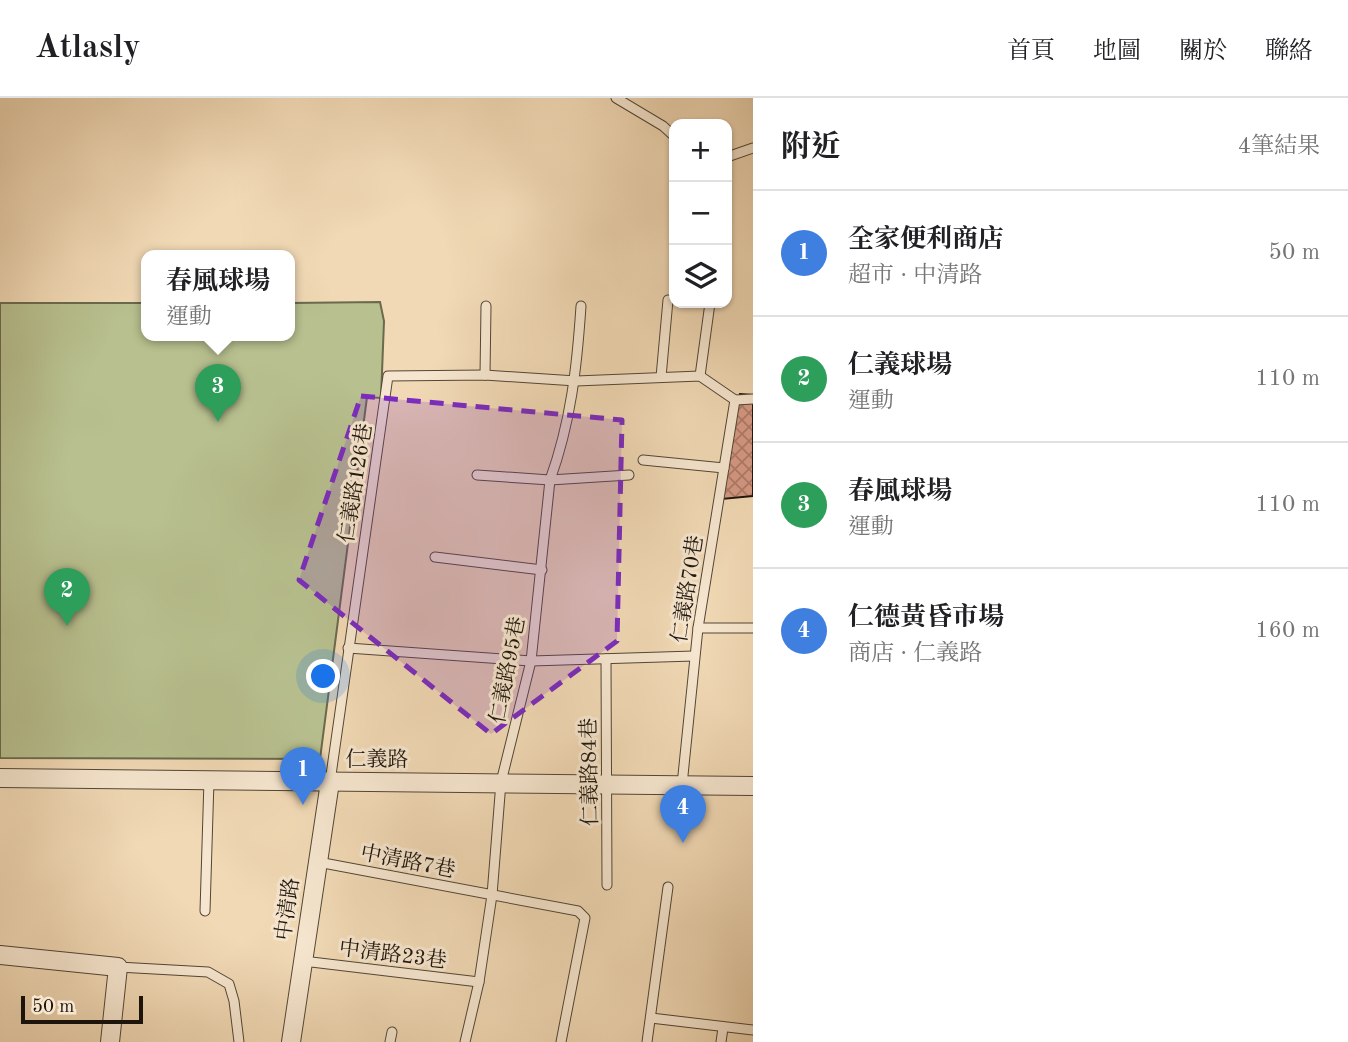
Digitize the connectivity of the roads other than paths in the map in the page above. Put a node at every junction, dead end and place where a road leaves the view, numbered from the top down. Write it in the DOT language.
graph roads {
  1 [pos="616,98"];
  2 [pos="669,131"];
  3 [pos="753,148"];
  4 [pos="732,155"];
  5 [pos="667,300"];
  6 [pos="486,306"];
  7 [pos="582,306"];
  8 [pos="710,308"];
  9 [pos="485,375"];
  10 [pos="700,376"];
  11 [pos="661,377"];
  12 [pos="576,381"];
  13 [pos="753,399"];
  14 [pos="735,400"];
  15 [pos="643,460"];
  16 [pos="724,468"];
  17 [pos="477,475"];
  18 [pos="629,475"];
  19 [pos="550,480"];
  20 [pos="435,557"];
  21 [pos="542,569"];
  22 [pos="698,628"];
  23 [pos="753,628"];
  24 [pos="348,649"];
  25 [pos="694,656"];
  26 [pos="606,659"];
  27 [pos="531,661"];
  28 [pos="0,778"];
  29 [pos="209,780"];
  30 [pos="330,782"];
  31 [pos="501,782"];
  32 [pos="608,783"];
  33 [pos="682,785"];
  34 [pos="753,786"];
  35 [pos="317,862"];
  36 [pos="607,886"];
  37 [pos="668,887"];
  38 [pos="492,895"];
  39 [pos="205,911"];
  40 [pos="0,955"];
  41 [pos="303,961"];
  42 [pos="118,967"];
  43 [pos="479,982"];
  44 [pos="651,1018"];
  45 [pos="723,1028"];
  46 [pos="753,1030"];
  47 [pos="110,1042"];
  48 [pos="239,1042"];
  49 [pos="291,1042"];
  50 [pos="465,1042"];
  51 [pos="561,1042"];
  52 [pos="647,1042"];
  53 [pos="721,1042"];
  1 -- 2 [label="lane"];
  3 -- 4 [label="lane"];
  5 -- 11 [label="lane"];
  6 -- 9 [label="lane"];
  7 -- 12 [label="lane, 仁義路95巷"];
  8 -- 10 [label="lane"];
  9 -- 12 [label="lane, 仁義路126巷"];
  9 -- 24 [label="lane, 仁義路126巷"];
  10 -- 11 [label="lane, 仁義路126巷"];
  10 -- 14 [label="lane"];
  11 -- 12 [label="lane, 仁義路126巷"];
  12 -- 19 [label="lane, 仁義路95巷"];
  13 -- 14 [label="lane"];
  14 -- 16 [label="lane, 仁義路70巷"];
  15 -- 16 [label="lane"];
  16 -- 22 [label="lane, 仁義路70巷"];
  17 -- 19 [label="lane"];
  18 -- 19 [label="lane"];
  19 -- 21 [label="lane, 仁義路95巷"];
  20 -- 21 [label="lane"];
  21 -- 27 [label="lane, 仁義路95巷"];
  22 -- 23 [label="lane"];
  22 -- 25 [label="lane, 仁義路70巷"];
  24 -- 27 [label="lane"];
  24 -- 30 [label="lane, 仁義路126巷"];
  25 -- 26 [label="lane"];
  25 -- 33 [label="lane, 仁義路70巷"];
  26 -- 27 [label="lane"];
  26 -- 32 [label="lane, 仁義路84巷"];
  27 -- 31 [label="lane, 仁義路95巷"];
  28 -- 29 [label="street, 仁義路"];
  29 -- 30 [label="street, 仁義路"];
  29 -- 39 [label="lane"];
  30 -- 31 [label="street, 仁義路"];
  30 -- 35 [label="street, 中清路"];
  31 -- 32 [label="street, 仁義路"];
  31 -- 38 [label="lane, 仁義路95巷"];
  32 -- 33 [label="street, 仁義路"];
  32 -- 36 [label="lane, 仁義路84巷"];
  33 -- 34 [label="street, 仁義路"];
  35 -- 38 [label="lane, 中清路7巷"];
  35 -- 41 [label="street, 中清路"];
  37 -- 44 [label="lane"];
  38 -- 43 [label="lane, 仁義路95巷"];
  38 -- 51 [label="lane, 中清路7巷"];
  40 -- 42 [label="street"];
  41 -- 43 [label="lane, 中清路23巷"];
  41 -- 49 [label="street, 中清路"];
  42 -- 47 [label="street"];
  42 -- 48 [label="lane"];
  43 -- 50 [label="lane, 仁義路95巷"];
  44 -- 45 [label="lane"];
  44 -- 52 [label="lane"];
  45 -- 46 [label="lane"];
  45 -- 53 [label="lane"];
}
